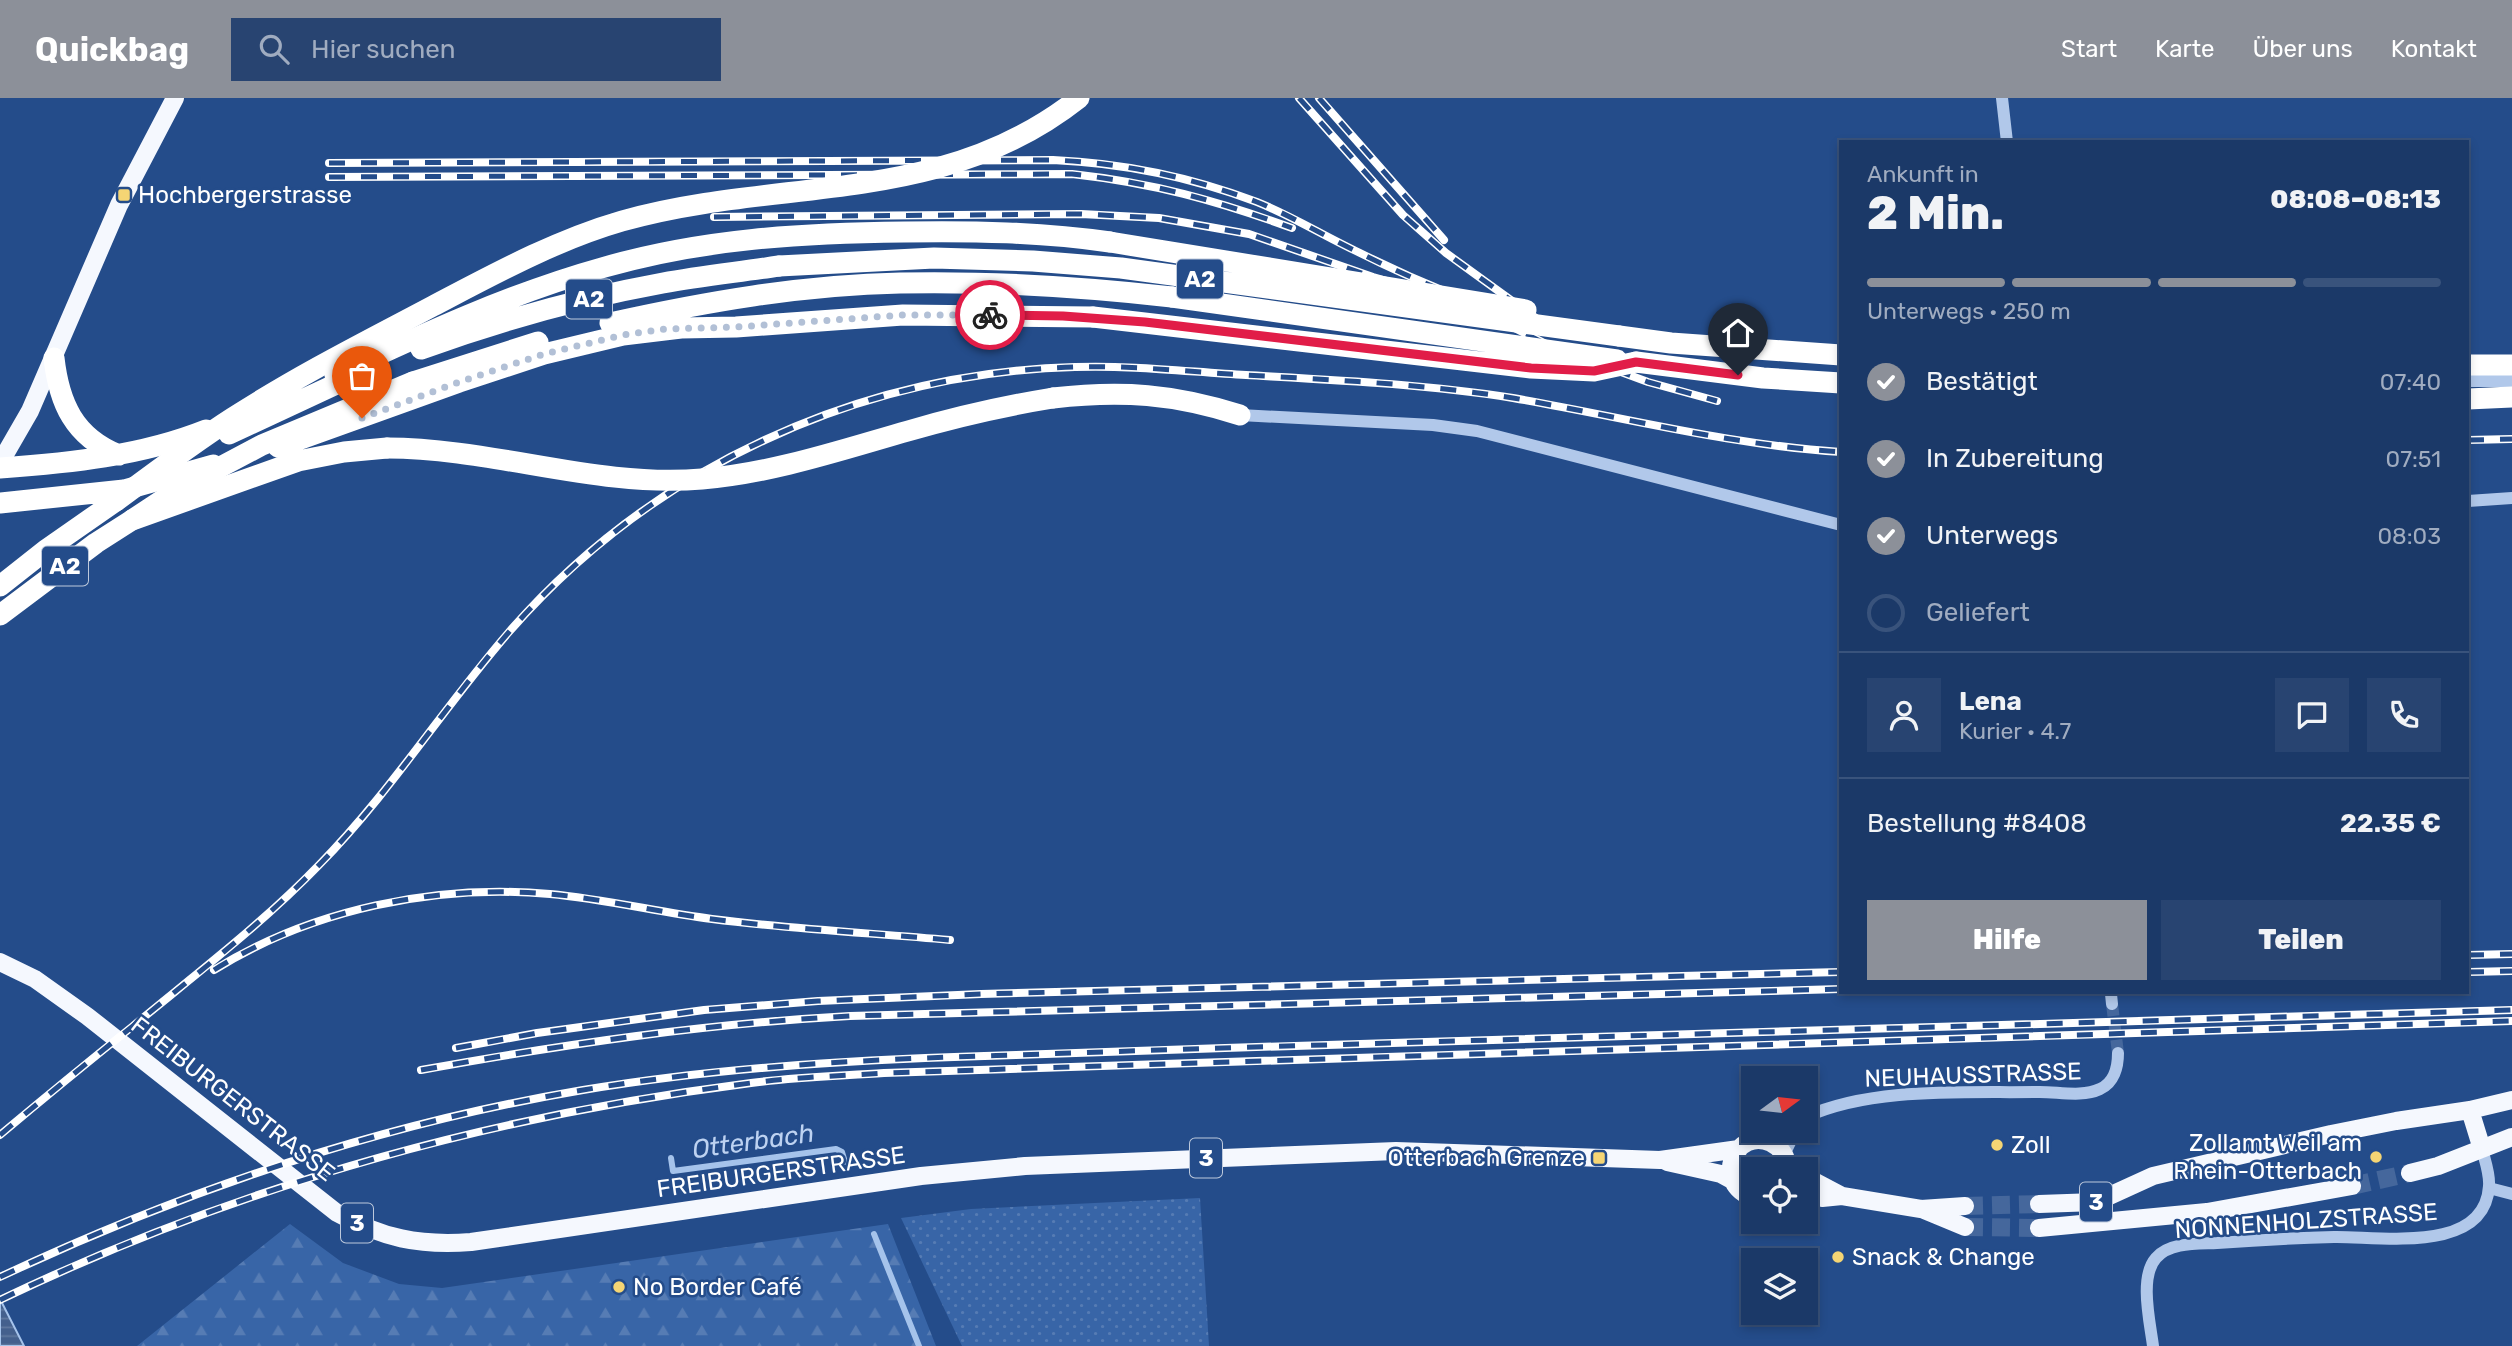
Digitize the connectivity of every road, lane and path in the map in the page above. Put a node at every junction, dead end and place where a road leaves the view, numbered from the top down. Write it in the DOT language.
graph roads {
  1 [pos="175,98"];
  2 [pos="1079,98"];
  3 [pos="2002,98"];
  4 [pos="2007,140"];
  5 [pos="1619,336"];
  6 [pos="1839,355"];
  7 [pos="54,358"];
  8 [pos="1636,362"];
  9 [pos="2469,365"];
  10 [pos="2512,365"];
  11 [pos="2469,381"];
  12 [pos="2512,381"];
  13 [pos="1839,383"];
  14 [pos="2512,397"];
  15 [pos="2469,399"];
  16 [pos="1240,415"];
  17 [pos="119,454"];
  18 [pos="0,466"];
  19 [pos="2512,498"];
  20 [pos="116,501"];
  21 [pos="2469,501"];
  22 [pos="0,503"];
  23 [pos="132,520"];
  24 [pos="1839,524"];
  25 [pos="0,586"];
  26 [pos="0,615"];
  27 [pos="0,948"];
  28 [pos="0,962"];
  29 [pos="35,979"];
  30 [pos="2118,1053"];
  31 [pos="2512,1100"];
  32 [pos="2470,1110"];
  33 [pos="1818,1112"];
  34 [pos="2512,1137"];
  35 [pos="1748,1143"];
  36 [pos="1770,1143"];
  37 [pos="1739,1149"];
  38 [pos="2482,1149"];
  39 [pos="1783,1157"];
  40 [pos="1660,1160"];
  41 [pos="2410,1173"];
  42 [pos="1732,1180"];
  43 [pos="1818,1183"];
  44 [pos="2352,1186"];
  45 [pos="2489,1188"];
  46 [pos="1741,1192"];
  47 [pos="2512,1194"];
  48 [pos="1842,1196"];
  49 [pos="1818,1197"];
  50 [pos="2096,1202"];
  51 [pos="2039,1204"];
  52 [pos="1965,1206"];
  53 [pos="1921,1209"];
  54 [pos="2100,1222"];
  55 [pos="1965,1227"];
  56 [pos="2039,1228"];
  57 [pos="2153,1346"];
  1 -- 7 [label="main road"];
  2 -- 20 [label="highway, A2, bridge"];
  3 -- 4 [label="street"];
  5 -- 6 [label="highway, A2"];
  5 -- 17 [label="highway, bridge"];
  5 -- 20 [label="highway, A2, bridge"];
  7 -- 17 [label="highway"];
  7 -- 18 [label="main road"];
  8 -- 13 [label="highway, A2"];
  8 -- 22 [label="highway, bridge"];
  8 -- 23 [label="highway, A2, bridge"];
  9 -- 10 [label="highway"];
  11 -- 12 [label="street"];
  14 -- 15 [label="highway"];
  16 -- 23 [label="highway, bridge"];
  16 -- 24 [label="street"];
  17 -- 18 [label="highway"];
  19 -- 21 [label="street"];
  20 -- 25 [label="highway, A2"];
  23 -- 26 [label="highway, A2"];
  27 -- 29 [label="main road"];
  28 -- 29 [label="main road, FREIBURGERSTRASSE / 3"];
  29 -- 40 [label="main road, FREIBURGERSTRASSE / 3"];
  30 -- 33 [label="street, NEUHAUSSTRASSE"];
  31 -- 32 [label="main road"];
  32 -- 38 [label="main road"];
  32 -- 50 [label="main road, 3"];
  34 -- 38 [label="main road"];
  35 -- 37 [label="main road, 3"];
  36 -- 39 [label="main road"];
  37 -- 40 [label="main road, FREIBURGERSTRASSE / 3"];
  37 -- 42 [label="main road"];
  38 -- 41 [label="main road"];
  38 -- 45 [label="street"];
  40 -- 42 [label="main road, FREIBURGERSTRASSE / 3"];
  42 -- 46 [label="main road, 3"];
  43 -- 48 [label="main road"];
  44 -- 54 [label="main road, 3"];
  45 -- 47 [label="street"];
  45 -- 57 [label="street, NONNENHOLZSTRASSE"];
  48 -- 49 [label="main road"];
  48 -- 53 [label="main road"];
  50 -- 51 [label="main road, 3"];
  50 -- 54 [label="main road"];
  52 -- 53 [label="main road"];
  53 -- 55 [label="main road"];
  54 -- 56 [label="main road, 3"];
}
